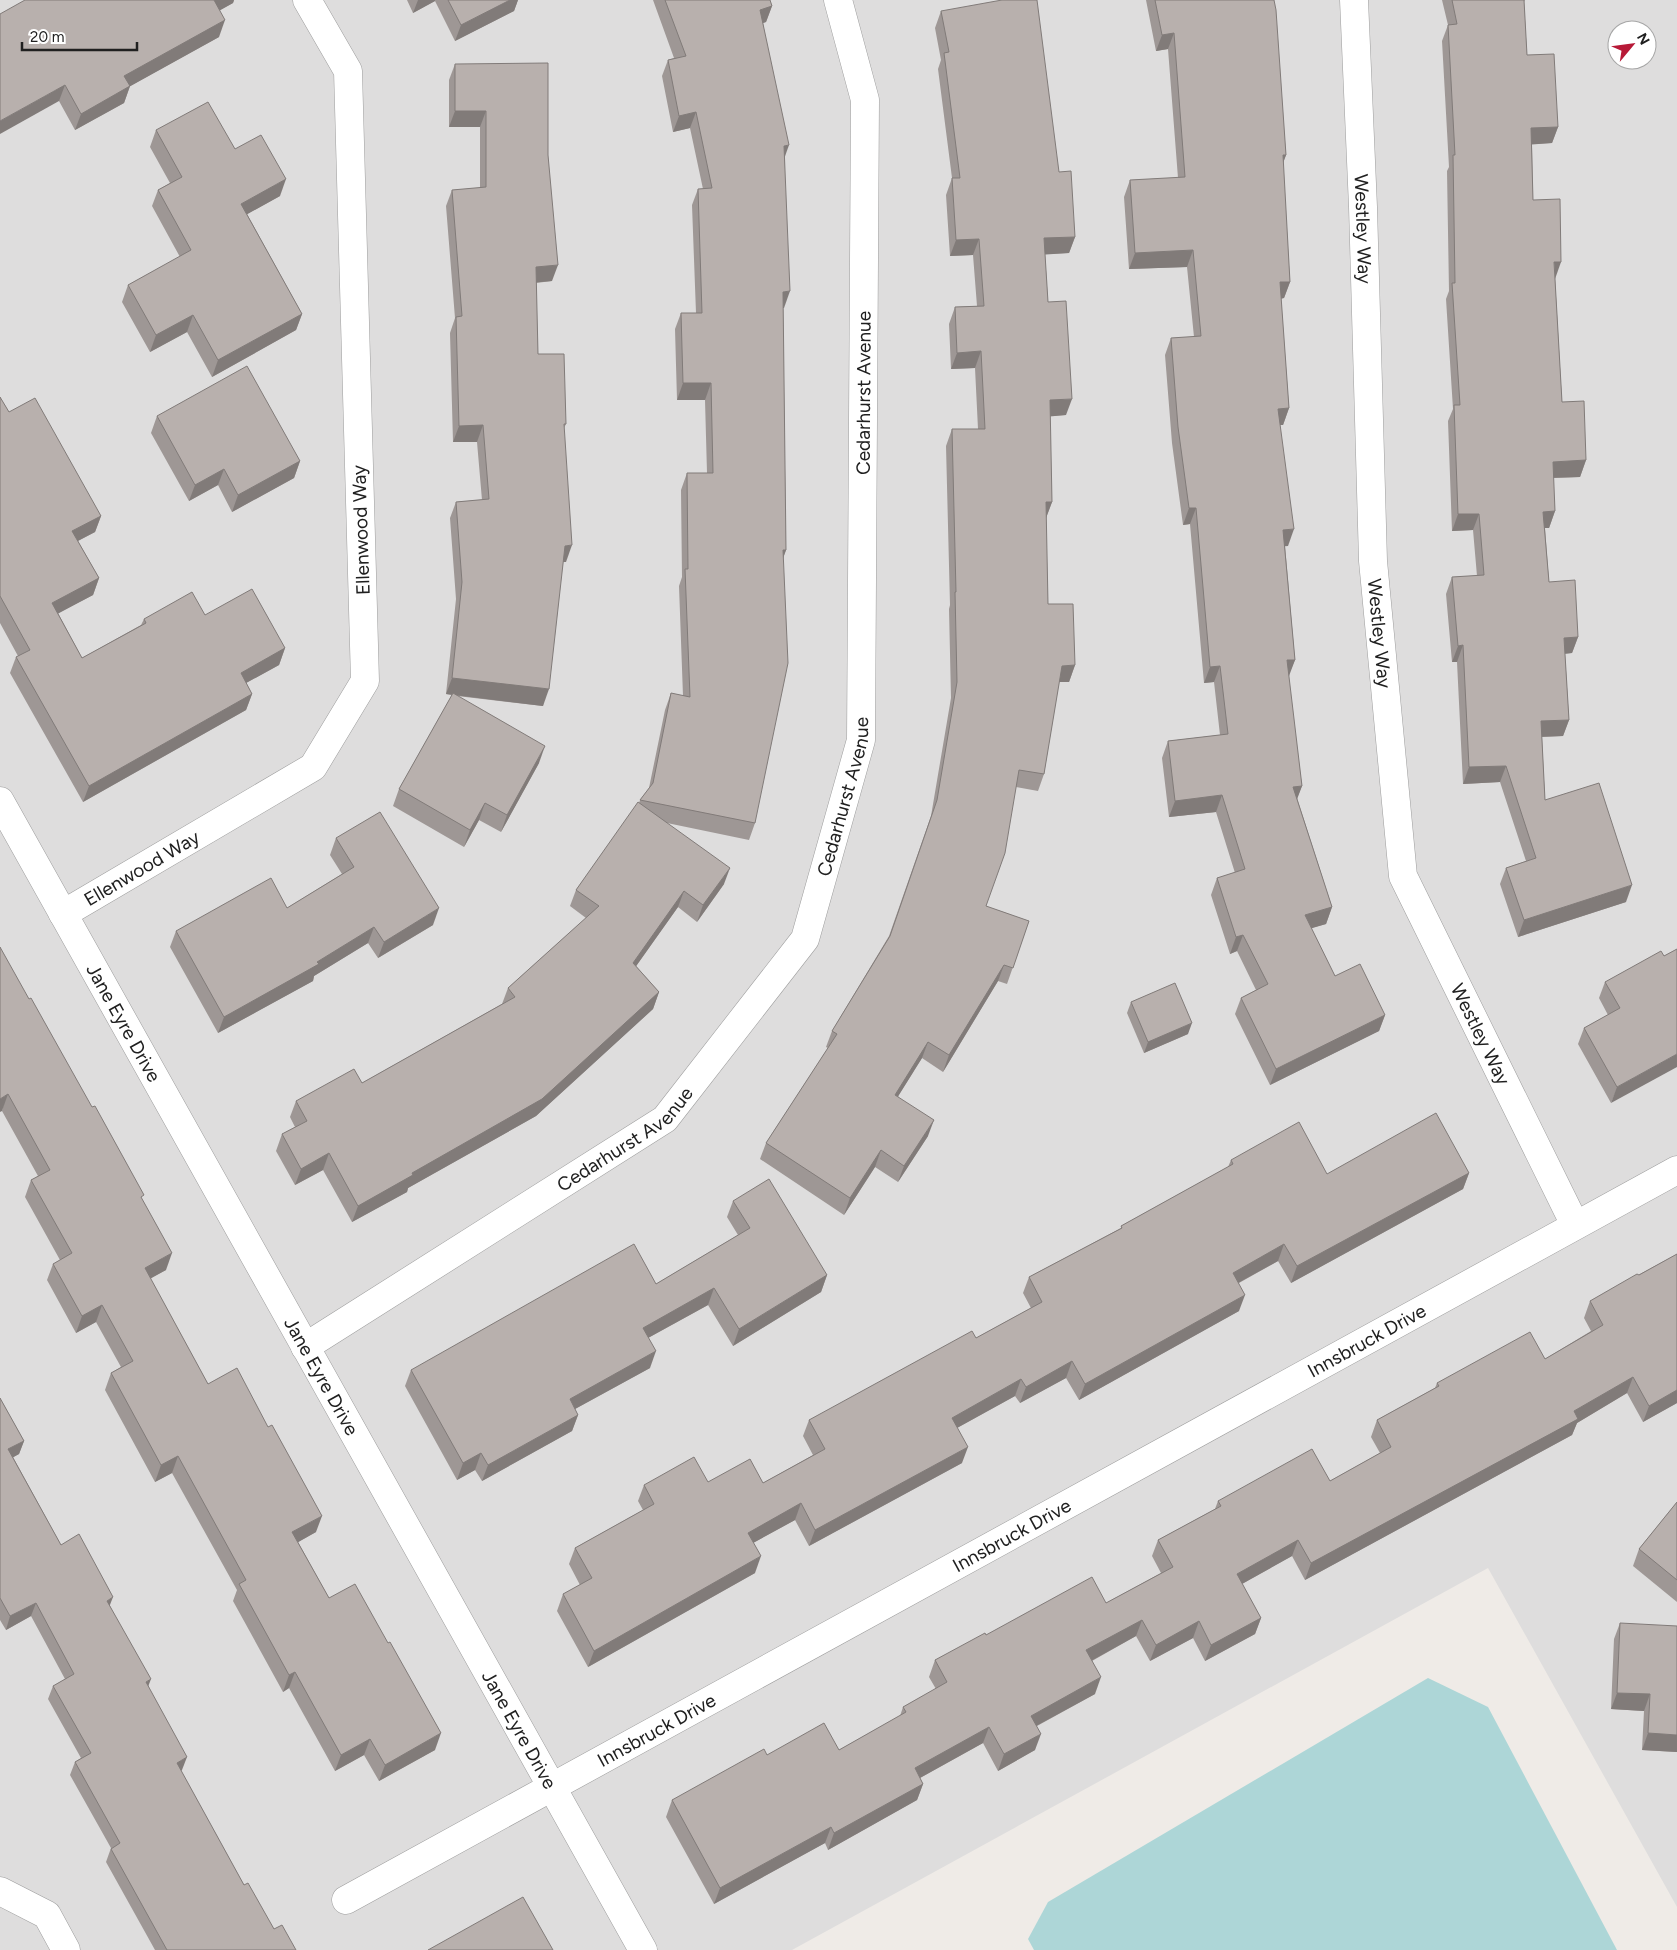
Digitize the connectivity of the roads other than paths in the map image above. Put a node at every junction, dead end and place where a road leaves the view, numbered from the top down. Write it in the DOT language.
graph roads {
  1 [pos="307,0"];
  2 [pos="838,0"];
  3 [pos="1354,0"];
  4 [pos="0,801"];
  5 [pos="63,914"];
  6 [pos="1677,1170"];
  7 [pos="1575,1225"];
  8 [pos="305,1347"];
  9 [pos="552,1788"];
  10 [pos="0,1891"];
  11 [pos="346,1900"];
  12 [pos="66,1950"];
  13 [pos="643,1950"];
  1 -- 5 [label="street, Ellenwood Way"];
  2 -- 8 [label="street, Cedarhurst Avenue"];
  3 -- 7 [label="street, Westley Way"];
  4 -- 5 [label="street, Jane Eyre Drive"];
  5 -- 8 [label="street, Jane Eyre Drive"];
  6 -- 7 [label="street, Innsbruck Drive"];
  7 -- 9 [label="street, Innsbruck Drive"];
  8 -- 9 [label="street, Jane Eyre Drive"];
  9 -- 11 [label="street, Innsbruck Drive"];
  9 -- 13 [label="street, Jane Eyre Drive"];
  10 -- 12 [label="street"];
}
